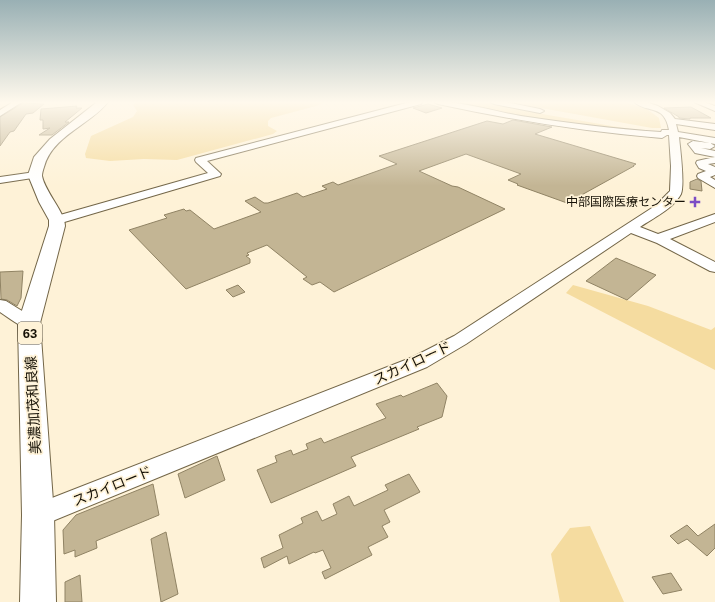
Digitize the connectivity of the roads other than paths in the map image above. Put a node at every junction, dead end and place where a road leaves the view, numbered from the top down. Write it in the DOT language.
graph roads {
  1 [pos="68,130"];
  2 [pos="312,130"];
  3 [pos="670,130"];
  4 [pos="715,140"];
  5 [pos="714,154"];
  6 [pos="683,155"];
  7 [pos="715,171"];
  8 [pos="35,175"];
  9 [pos="0,180"];
  10 [pos="715,185"];
  11 [pos="715,218"];
  12 [pos="57,220"];
  13 [pos="629,228"];
  14 [pos="657,239"];
  15 [pos="715,268"];
  16 [pos="0,305"];
  17 [pos="30,323"];
  18 [pos="38,515"];
  19 [pos="38,602"];
  1 -- 8 [label="main road"];
  2 -- 12 [label="street"];
  3 -- 4 [label="street"];
  3 -- 6 [label="street, スカイロード"];
  5 -- 6 [label="street"];
  5 -- 7 [label="street"];
  6 -- 13 [label="street, スカイロード"];
  7 -- 10 [label="street"];
  8 -- 9 [label="street"];
  8 -- 12 [label="main road"];
  11 -- 14 [label="street"];
  12 -- 17 [label="main road, 美濃加茂和良線 / 63"];
  13 -- 14 [label="street"];
  13 -- 18 [label="street, スカイロード"];
  14 -- 15 [label="street"];
  16 -- 17 [label="street"];
  17 -- 18 [label="main road, 美濃加茂和良線 / 63"];
  18 -- 19 [label="main road, 美濃加茂和良線 / 63"];
}
